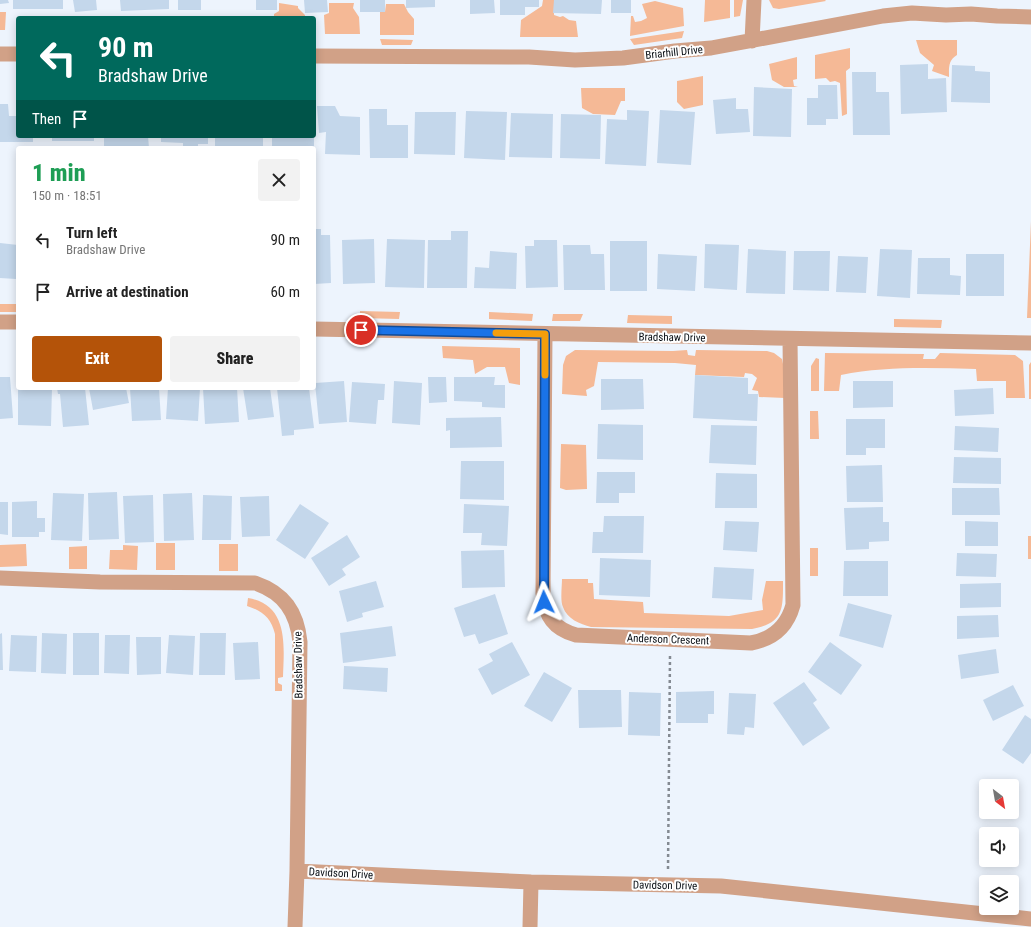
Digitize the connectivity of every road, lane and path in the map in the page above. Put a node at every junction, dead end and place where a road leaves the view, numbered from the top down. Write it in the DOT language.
graph roads {
  1 [pos="754,0"];
  2 [pos="1031,17"];
  3 [pos="752,41"];
  4 [pos="0,54"];
  5 [pos="16,54"];
  6 [pos="316,56"];
  7 [pos="0,322"];
  8 [pos="16,322"];
  9 [pos="316,329"];
  10 [pos="545,334"];
  11 [pos="790,339"];
  12 [pos="1031,344"];
  13 [pos="0,578"];
  14 [pos="670,639"];
  15 [pos="297,871"];
  16 [pos="531,882"];
  17 [pos="668,885"];
  18 [pos="1031,919"];
  19 [pos="295,927"];
  20 [pos="530,927"];
  1 -- 3 [label="street"];
  2 -- 3 [label="street, Briarhill Drive"];
  3 -- 6 [label="street, Briarhill Drive"];
  4 -- 5 [label="street"];
  7 -- 8 [label="street"];
  9 -- 10 [label="street, Bradshaw Drive"];
  10 -- 11 [label="street, Bradshaw Drive"];
  10 -- 14 [label="street, Anderson Crescent"];
  11 -- 12 [label="street, Bradshaw Drive"];
  11 -- 14 [label="street, Anderson Crescent"];
  13 -- 15 [label="street, Bradshaw Drive"];
  14 -- 17 [label="path"];
  15 -- 16 [label="street, Davidson Drive"];
  15 -- 19 [label="street, Bradshaw Drive"];
  16 -- 17 [label="street, Davidson Drive"];
  16 -- 20 [label="street"];
  17 -- 18 [label="street, Davidson Drive"];
}
